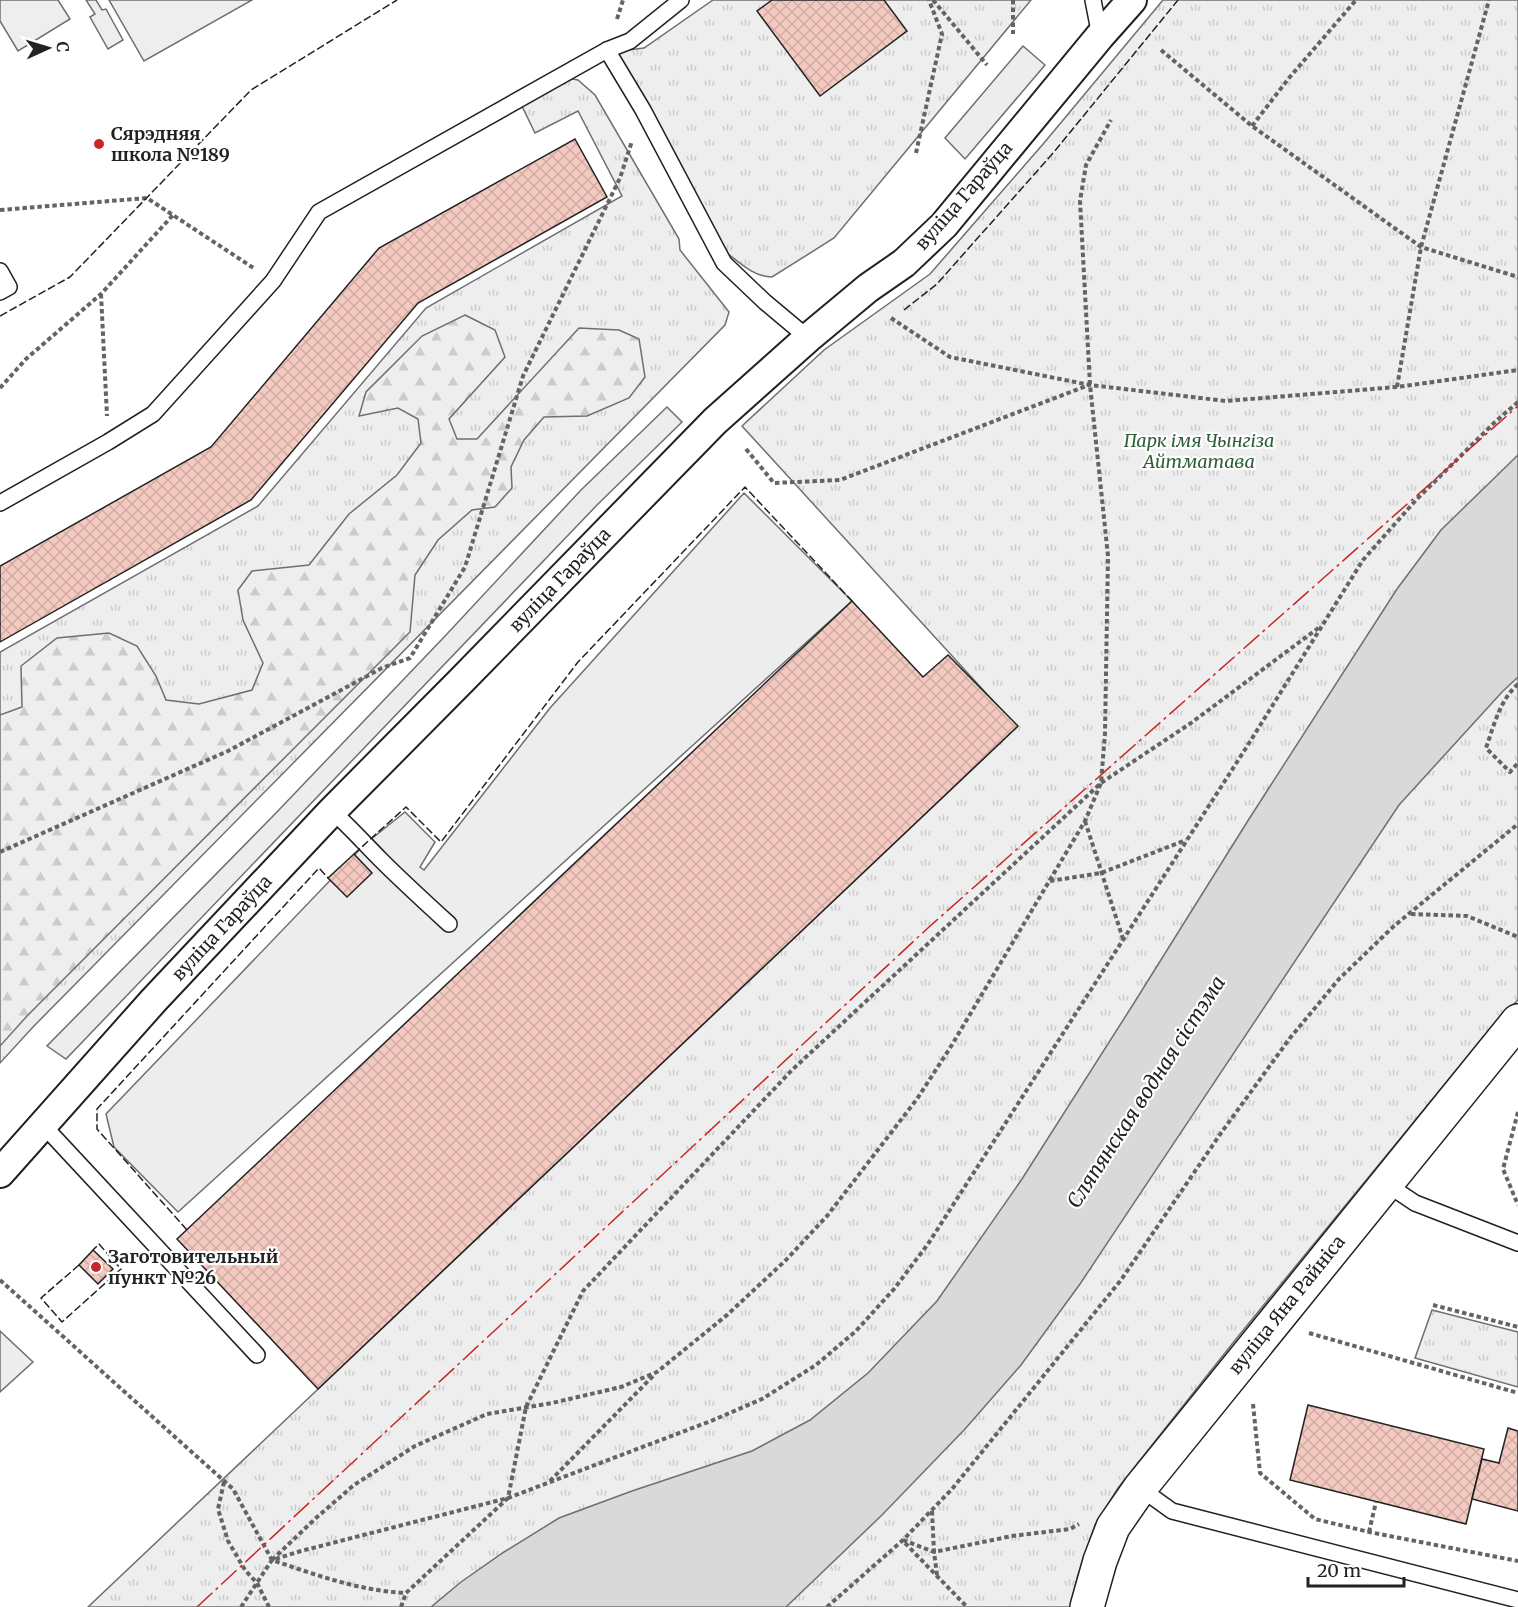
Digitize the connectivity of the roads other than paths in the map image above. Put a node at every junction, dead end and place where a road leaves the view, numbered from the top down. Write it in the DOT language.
graph roads {
  1 [pos="681,0"];
  2 [pos="1093,0"];
  3 [pos="1132,0"];
  4 [pos="1100,36"];
  5 [pos="607,50"];
  6 [pos="0,272"];
  7 [pos="0,292"];
  8 [pos="808,338"];
  9 [pos="0,503"];
  10 [pos="332,811"];
  11 [pos="449,924"];
  12 [pos="1518,1020"];
  13 [pos="43,1125"];
  14 [pos="0,1173"];
  15 [pos="1386,1183"];
  16 [pos="1518,1243"];
  17 [pos="257,1355"];
  18 [pos="1140,1488"];
  19 [pos="1518,1600"];
  20 [pos="1087,1607"];
  1 -- 5 [label="lane"];
  2 -- 4 [label="lane"];
  3 -- 4 [label="street, вуліца Гараўца"];
  4 -- 8 [label="street, вуліца Гараўца"];
  5 -- 8 [label="lane"];
  5 -- 9 [label="lane"];
  6 -- 7 [label="lane"];
  8 -- 10 [label="street, вуліца Гараўца"];
  10 -- 11 [label="lane"];
  10 -- 13 [label="street, вуліца Гараўца"];
  12 -- 15 [label="street, вуліца Яна Райніса"];
  13 -- 14 [label="street, вуліца Гараўца"];
  13 -- 17 [label="lane"];
  15 -- 16 [label="lane"];
  15 -- 18 [label="street, вуліца Яна Райніса"];
  18 -- 19 [label="lane"];
  18 -- 20 [label="street, вуліца Яна Райніса"];
}
